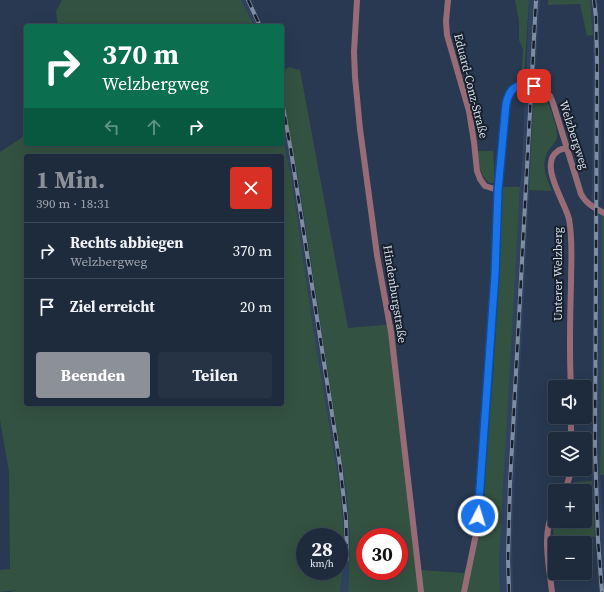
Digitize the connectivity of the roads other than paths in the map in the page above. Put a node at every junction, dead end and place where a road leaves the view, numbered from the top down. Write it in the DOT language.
graph roads {
  1 [pos="357,0"];
  2 [pos="448,0"];
  3 [pos="567,148"];
  4 [pos="498,190"];
  5 [pos="604,213"];
  6 [pos="570,380"];
  7 [pos="548,528"];
  8 [pos="421,592"];
  9 [pos="464,592"];
  10 [pos="552,592"];
  1 -- 8 [label="street, Hindenburgstraße"];
  2 -- 4 [label="street, Eduard-Conz-Straße"];
  3 -- 4 [label="street, Welzbergweg"];
  3 -- 5 [label="street, Welzbergweg"];
  3 -- 6 [label="street, Unterer Welzberg"];
  4 -- 9 [label="street, Welzbergweg"];
  7 -- 10 [label="street"];
}
